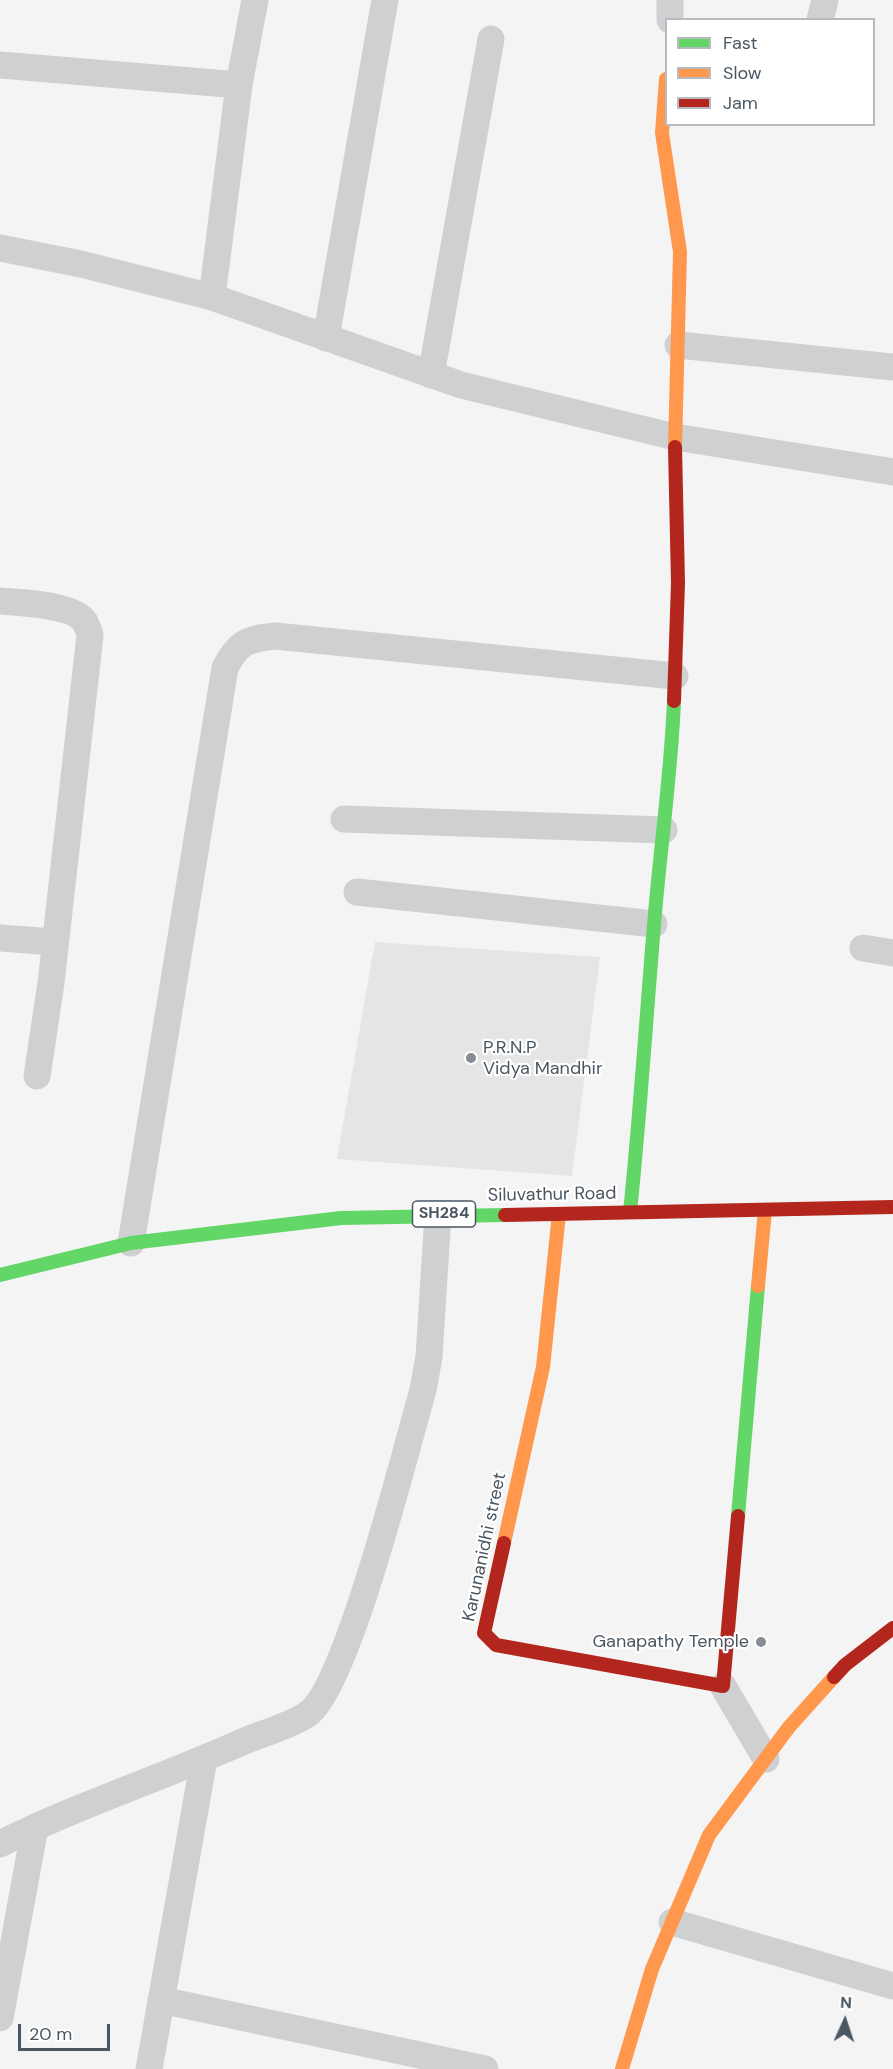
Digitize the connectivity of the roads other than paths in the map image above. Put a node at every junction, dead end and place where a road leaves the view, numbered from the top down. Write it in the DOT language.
graph roads {
  1 [pos="255,0"];
  2 [pos="385,0"];
  3 [pos="670,0"];
  4 [pos="825,0"];
  5 [pos="670,18"];
  6 [pos="820,18"];
  7 [pos="491,39"];
  8 [pos="0,64"];
  9 [pos="240,86"];
  10 [pos="665,92"];
  11 [pos="0,248"];
  12 [pos="212,297"];
  13 [pos="326,338"];
  14 [pos="678,345"];
  15 [pos="893,367"];
  16 [pos="431,375"];
  17 [pos="675,437"];
  18 [pos="893,472"];
  19 [pos="0,601"];
  20 [pos="675,676"];
  21 [pos="344,819"];
  22 [pos="664,830"];
  23 [pos="357,892"];
  24 [pos="654,924"];
  25 [pos="0,938"];
  26 [pos="53,942"];
  27 [pos="862,948"];
  28 [pos="893,953"];
  29 [pos="37,1076"];
  30 [pos="893,1207"];
  31 [pos="765,1210"];
  32 [pos="630,1212"];
  33 [pos="438,1214"];
  34 [pos="559,1214"];
  35 [pos="131,1243"];
  36 [pos="0,1275"];
  37 [pos="893,1628"];
  38 [pos="723,1686"];
  39 [pos="766,1759"];
  40 [pos="204,1760"];
  41 [pos="35,1827"];
  42 [pos="0,1844"];
  43 [pos="672,1922"];
  44 [pos="893,1986"];
  45 [pos="161,2000"];
  46 [pos="0,2018"];
  47 [pos="148,2069"];
  48 [pos="486,2069"];
  49 [pos="622,2069"];
  1 -- 9 [label="street"];
  2 -- 13 [label="street"];
  3 -- 5 [label="street"];
  4 -- 6 [label="street"];
  7 -- 16 [label="street"];
  8 -- 9 [label="street"];
  9 -- 12 [label="street"];
  10 -- 14 [label="street"];
  11 -- 12 [label="street"];
  12 -- 13 [label="street"];
  13 -- 16 [label="street"];
  14 -- 15 [label="street"];
  14 -- 17 [label="street"];
  16 -- 17 [label="street"];
  17 -- 18 [label="street"];
  17 -- 20 [label="street"];
  19 -- 26 [label="street"];
  20 -- 22 [label="street"];
  20 -- 35 [label="street"];
  21 -- 22 [label="street"];
  22 -- 24 [label="street"];
  23 -- 24 [label="street"];
  24 -- 32 [label="street"];
  25 -- 26 [label="street"];
  26 -- 29 [label="street"];
  27 -- 28 [label="street"];
  30 -- 31 [label="street, Siluvathur Road / SH284"];
  31 -- 32 [label="street, Siluvathur Road / SH284"];
  31 -- 38 [label="street"];
  32 -- 34 [label="street, Siluvathur Road / SH284"];
  33 -- 34 [label="street, Siluvathur Road / SH284"];
  33 -- 35 [label="street, Siluvathur Road / SH284"];
  33 -- 40 [label="street"];
  34 -- 38 [label="street, Karunanidhi street"];
  35 -- 36 [label="street, Siluvathur Road / SH284"];
  37 -- 39 [label="street"];
  38 -- 39 [label="street"];
  39 -- 43 [label="street"];
  40 -- 41 [label="street"];
  40 -- 45 [label="street"];
  41 -- 42 [label="street"];
  41 -- 46 [label="street"];
  43 -- 44 [label="street"];
  43 -- 49 [label="street"];
  45 -- 47 [label="street"];
  45 -- 48 [label="street"];
}
